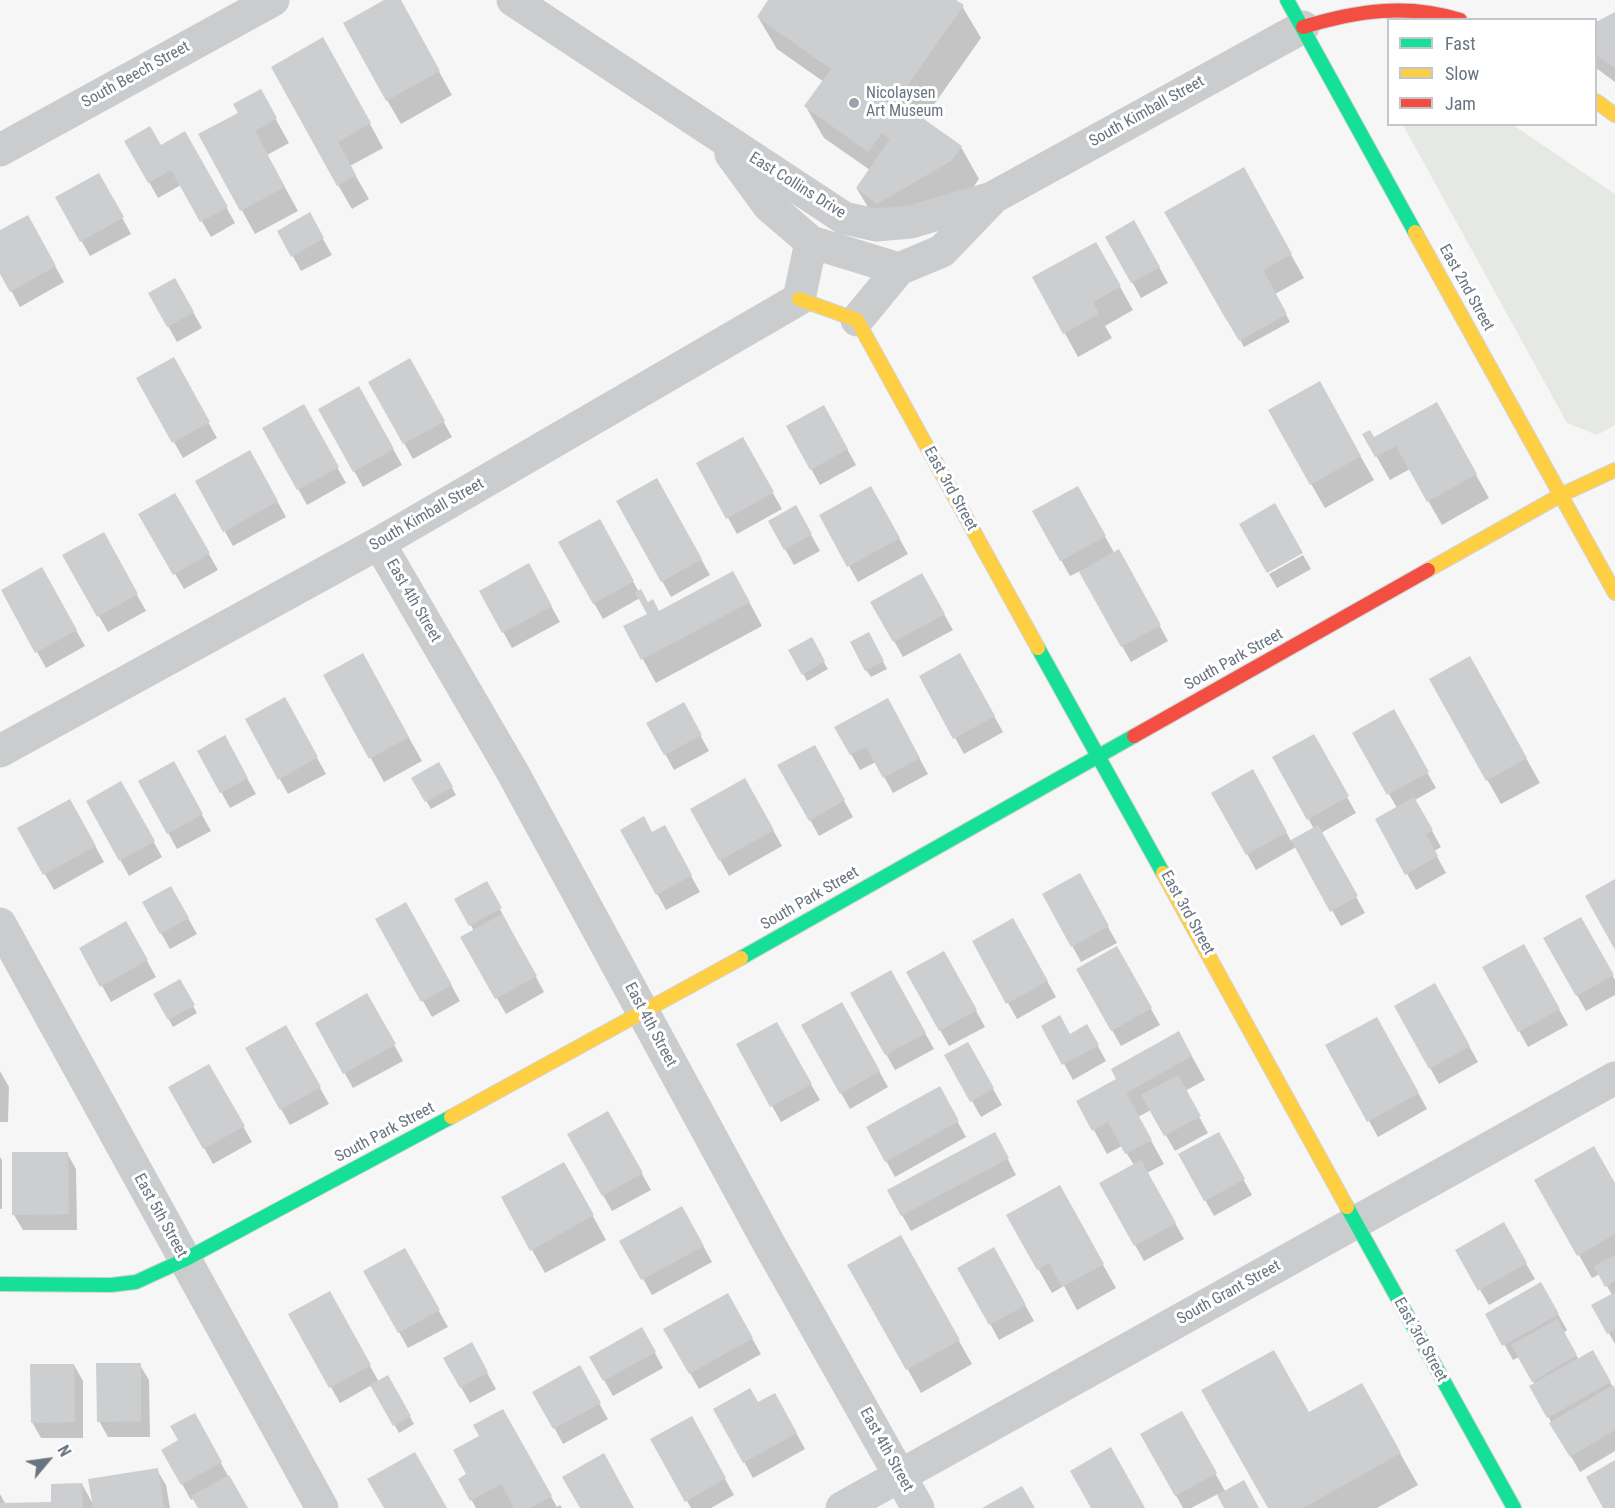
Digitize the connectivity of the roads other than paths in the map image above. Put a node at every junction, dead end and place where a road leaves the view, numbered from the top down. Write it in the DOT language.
graph roads {
  1 [pos="273,0"];
  2 [pos="513,0"];
  3 [pos="1448,10"];
  4 [pos="1295,13"];
  5 [pos="1597,102"];
  6 [pos="1615,115"];
  7 [pos="720,138"];
  8 [pos="0,150"];
  9 [pos="992,198"];
  10 [pos="811,242"];
  11 [pos="899,269"];
  12 [pos="799,299"];
  13 [pos="856,320"];
  14 [pos="1615,470"];
  15 [pos="1561,495"];
  16 [pos="379,543"];
  17 [pos="1615,593"];
  18 [pos="0,750"];
  19 [pos="1099,755"];
  20 [pos="0,924"];
  21 [pos="644,1013"];
  22 [pos="1615,1078"];
  23 [pos="1355,1223"];
  24 [pos="184,1260"];
  25 [pos="0,1284"];
  26 [pos="900,1475"];
  27 [pos="322,1508"];
  28 [pos="842,1508"];
  29 [pos="918,1508"];
  30 [pos="1514,1508"];
  1 -- 8 [label="street, South Beech Street"];
  2 -- 7 [label="street, East Collins Drive"];
  3 -- 4 [label="street"];
  4 -- 9 [label="street, South Kimball Street"];
  4 -- 15 [label="street, East 2nd Street"];
  5 -- 6 [label="street"];
  7 -- 9 [label="street, East Collins Drive"];
  7 -- 10 [label="street, East Collins Drive"];
  9 -- 11 [label="street"];
  10 -- 11 [label="street, East Collins Drive"];
  10 -- 12 [label="street"];
  11 -- 13 [label="street"];
  12 -- 13 [label="street"];
  12 -- 16 [label="street, South Kimball Street"];
  13 -- 19 [label="street, East 3rd Street"];
  14 -- 15 [label="street, South Park Street"];
  15 -- 17 [label="street, East 2nd Street"];
  15 -- 19 [label="street, South Park Street"];
  16 -- 18 [label="street, South Kimball Street"];
  16 -- 21 [label="street, East 4th Street"];
  19 -- 21 [label="street, South Park Street"];
  19 -- 23 [label="street, East 3rd Street"];
  20 -- 24 [label="street, East 5th Street"];
  21 -- 24 [label="street, South Park Street"];
  21 -- 26 [label="street, East 4th Street"];
  22 -- 23 [label="street, South Grant Street"];
  23 -- 26 [label="street, South Grant Street"];
  23 -- 30 [label="street, East 3rd Street"];
  24 -- 25 [label="street, South Park Street"];
  24 -- 27 [label="street, East 5th Street"];
  26 -- 28 [label="street, South Grant Street"];
  26 -- 29 [label="street, East 4th Street"];
}
